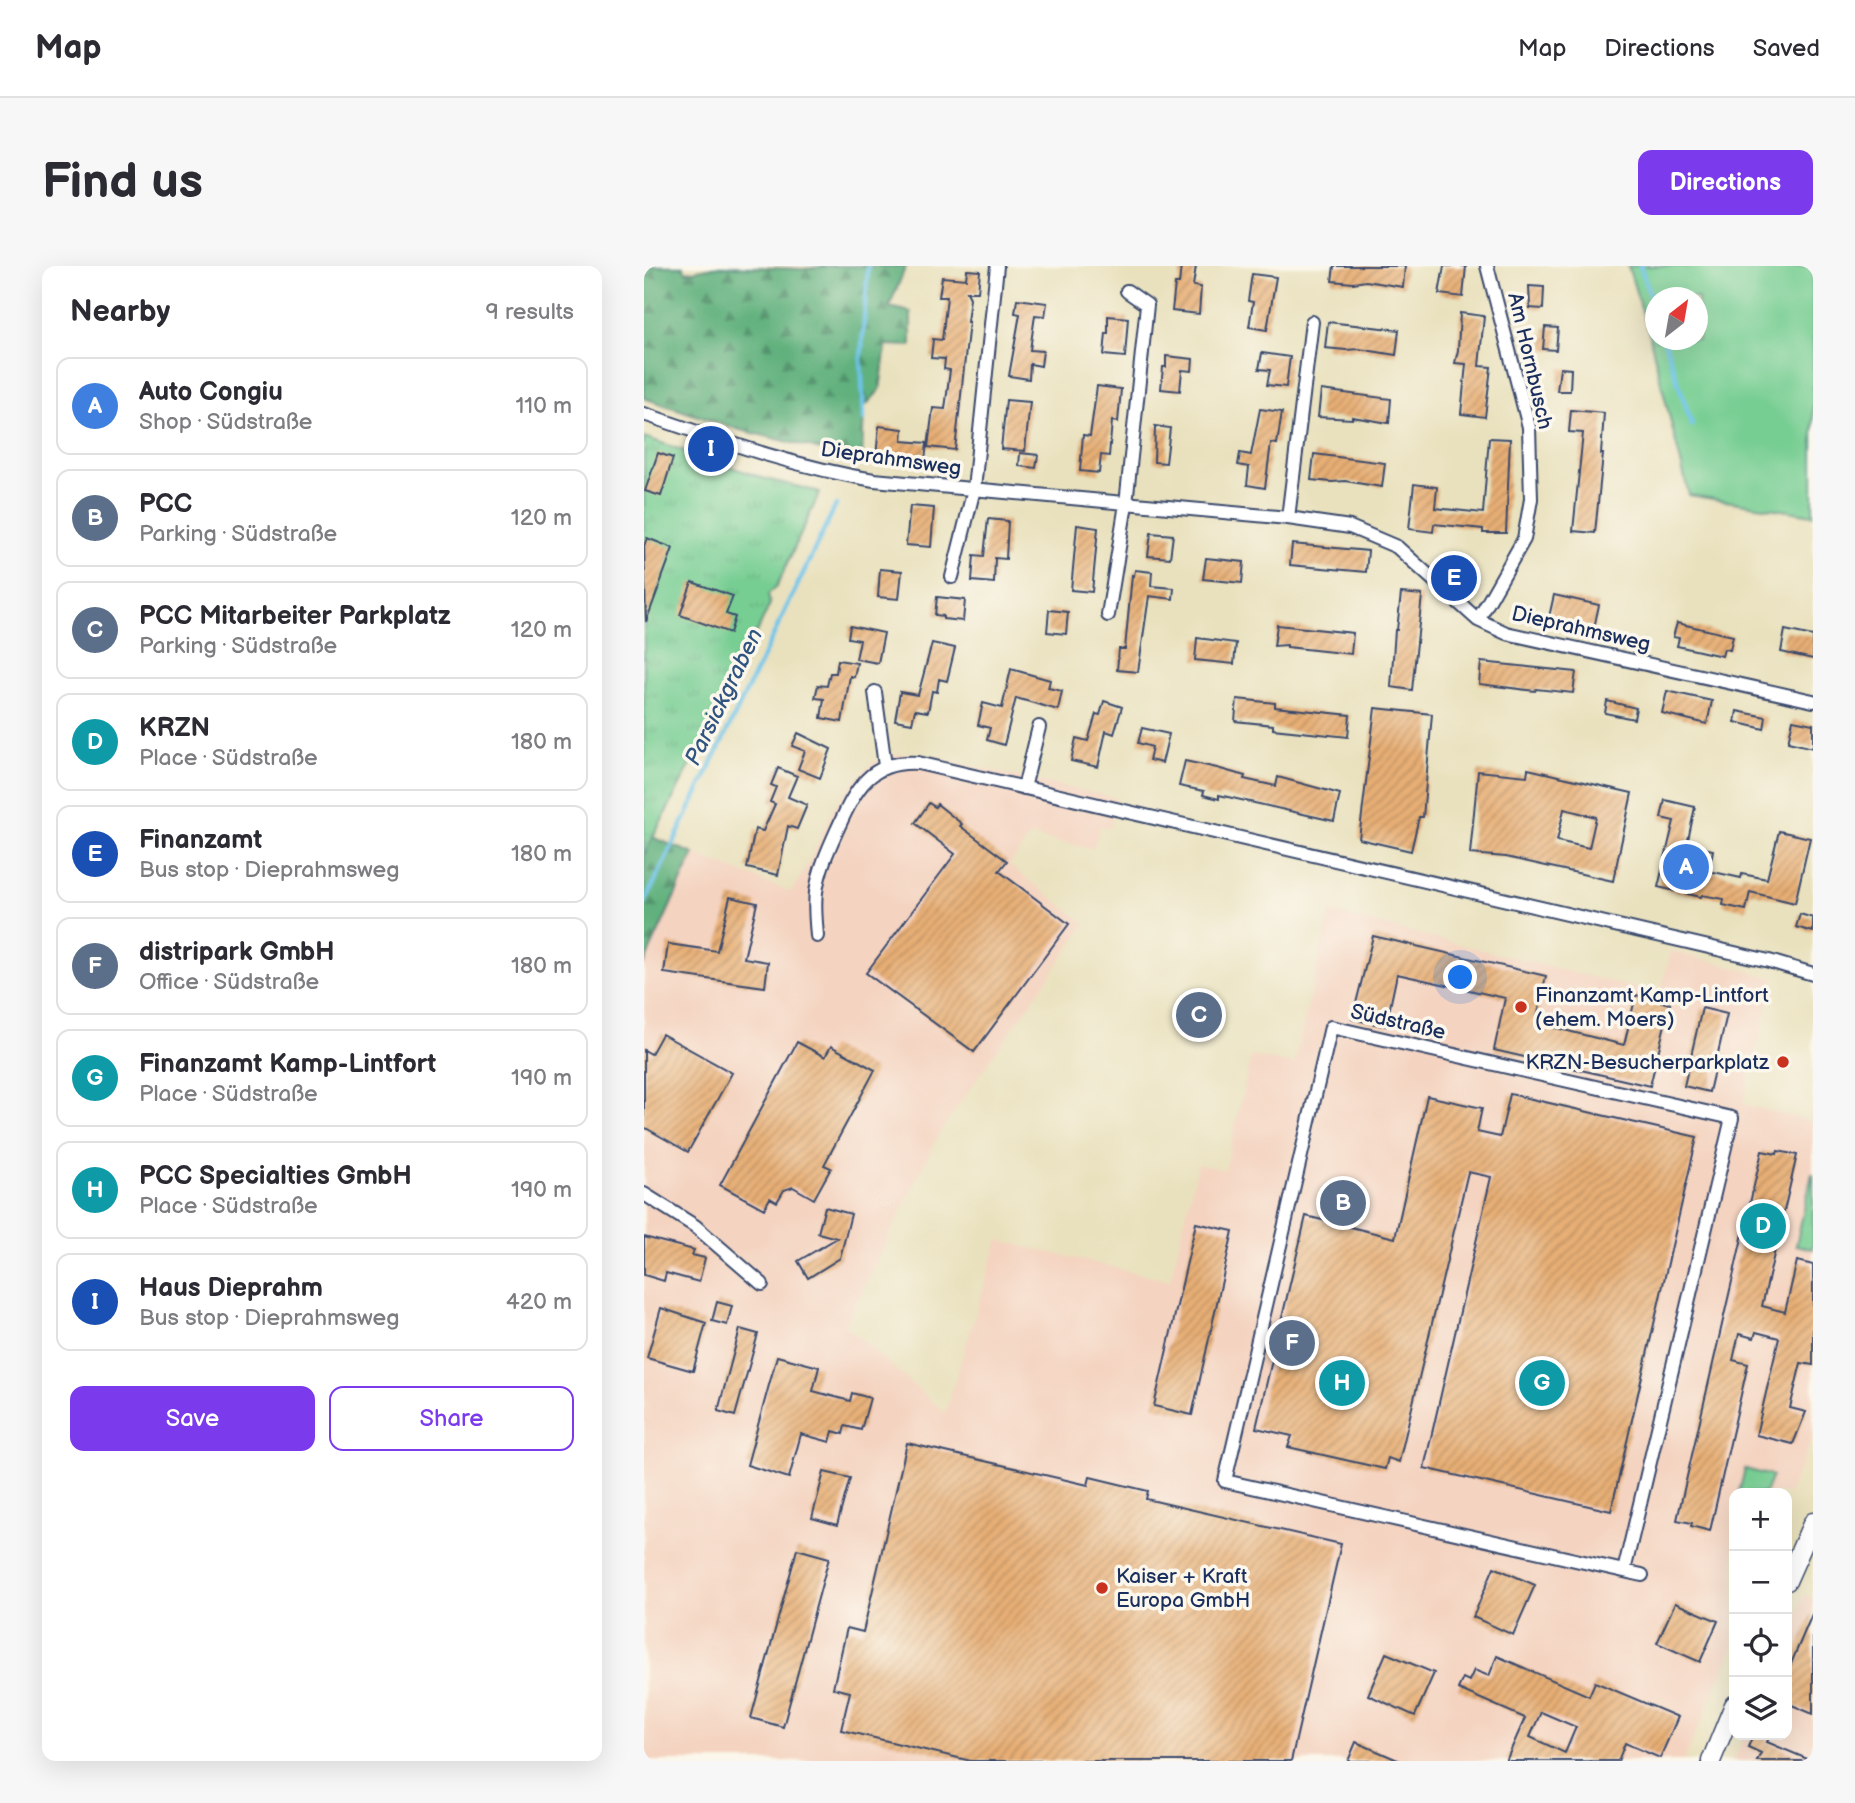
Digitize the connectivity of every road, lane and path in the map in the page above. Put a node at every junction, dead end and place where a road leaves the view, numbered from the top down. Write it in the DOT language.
graph roads {
  1 [pos="997,266"];
  2 [pos="1487,266"];
  3 [pos="1127,290"];
  4 [pos="1312,322"];
  5 [pos="644,414"];
  6 [pos="974,489"];
  7 [pos="1126,505"];
  8 [pos="1288,518"];
  9 [pos="952,577"];
  10 [pos="1108,615"];
  11 [pos="1478,620"];
  12 [pos="876,692"];
  13 [pos="1813,702"];
  14 [pos="1039,727"];
  15 [pos="885,766"];
  16 [pos="1024,788"];
  17 [pos="817,936"];
  18 [pos="1813,974"];
  19 [pos="644,1194"];
  20 [pos="762,1284"];
  21 [pos="1813,1522"];
  22 [pos="1792,1570"];
  23 [pos="1624,1571"];
  24 [pos="1642,1575"];
  25 [pos="1729,1717"];
  26 [pos="1710,1761"];
  1 -- 6 [label="street, Dieprahmsweg"];
  2 -- 11 [label="street, Am Hornbusch"];
  3 -- 7 [label="street"];
  4 -- 8 [label="street"];
  5 -- 6 [label="street, Dieprahmsweg"];
  6 -- 7 [label="street, Dieprahmsweg"];
  6 -- 9 [label="street, Dieprahmsweg"];
  7 -- 8 [label="street, Dieprahmsweg"];
  7 -- 10 [label="street"];
  8 -- 11 [label="street, Dieprahmsweg"];
  11 -- 13 [label="street, Dieprahmsweg"];
  12 -- 15 [label="street"];
  14 -- 16 [label="street"];
  15 -- 16 [label="street"];
  15 -- 17 [label="street"];
  16 -- 18 [label="street"];
  19 -- 20 [label="street"];
  21 -- 22 [label="main road"];
  23 -- 23 [label="street, Südstraße"];
  23 -- 24 [label="street"];
  25 -- 26 [label="main road"];
}
